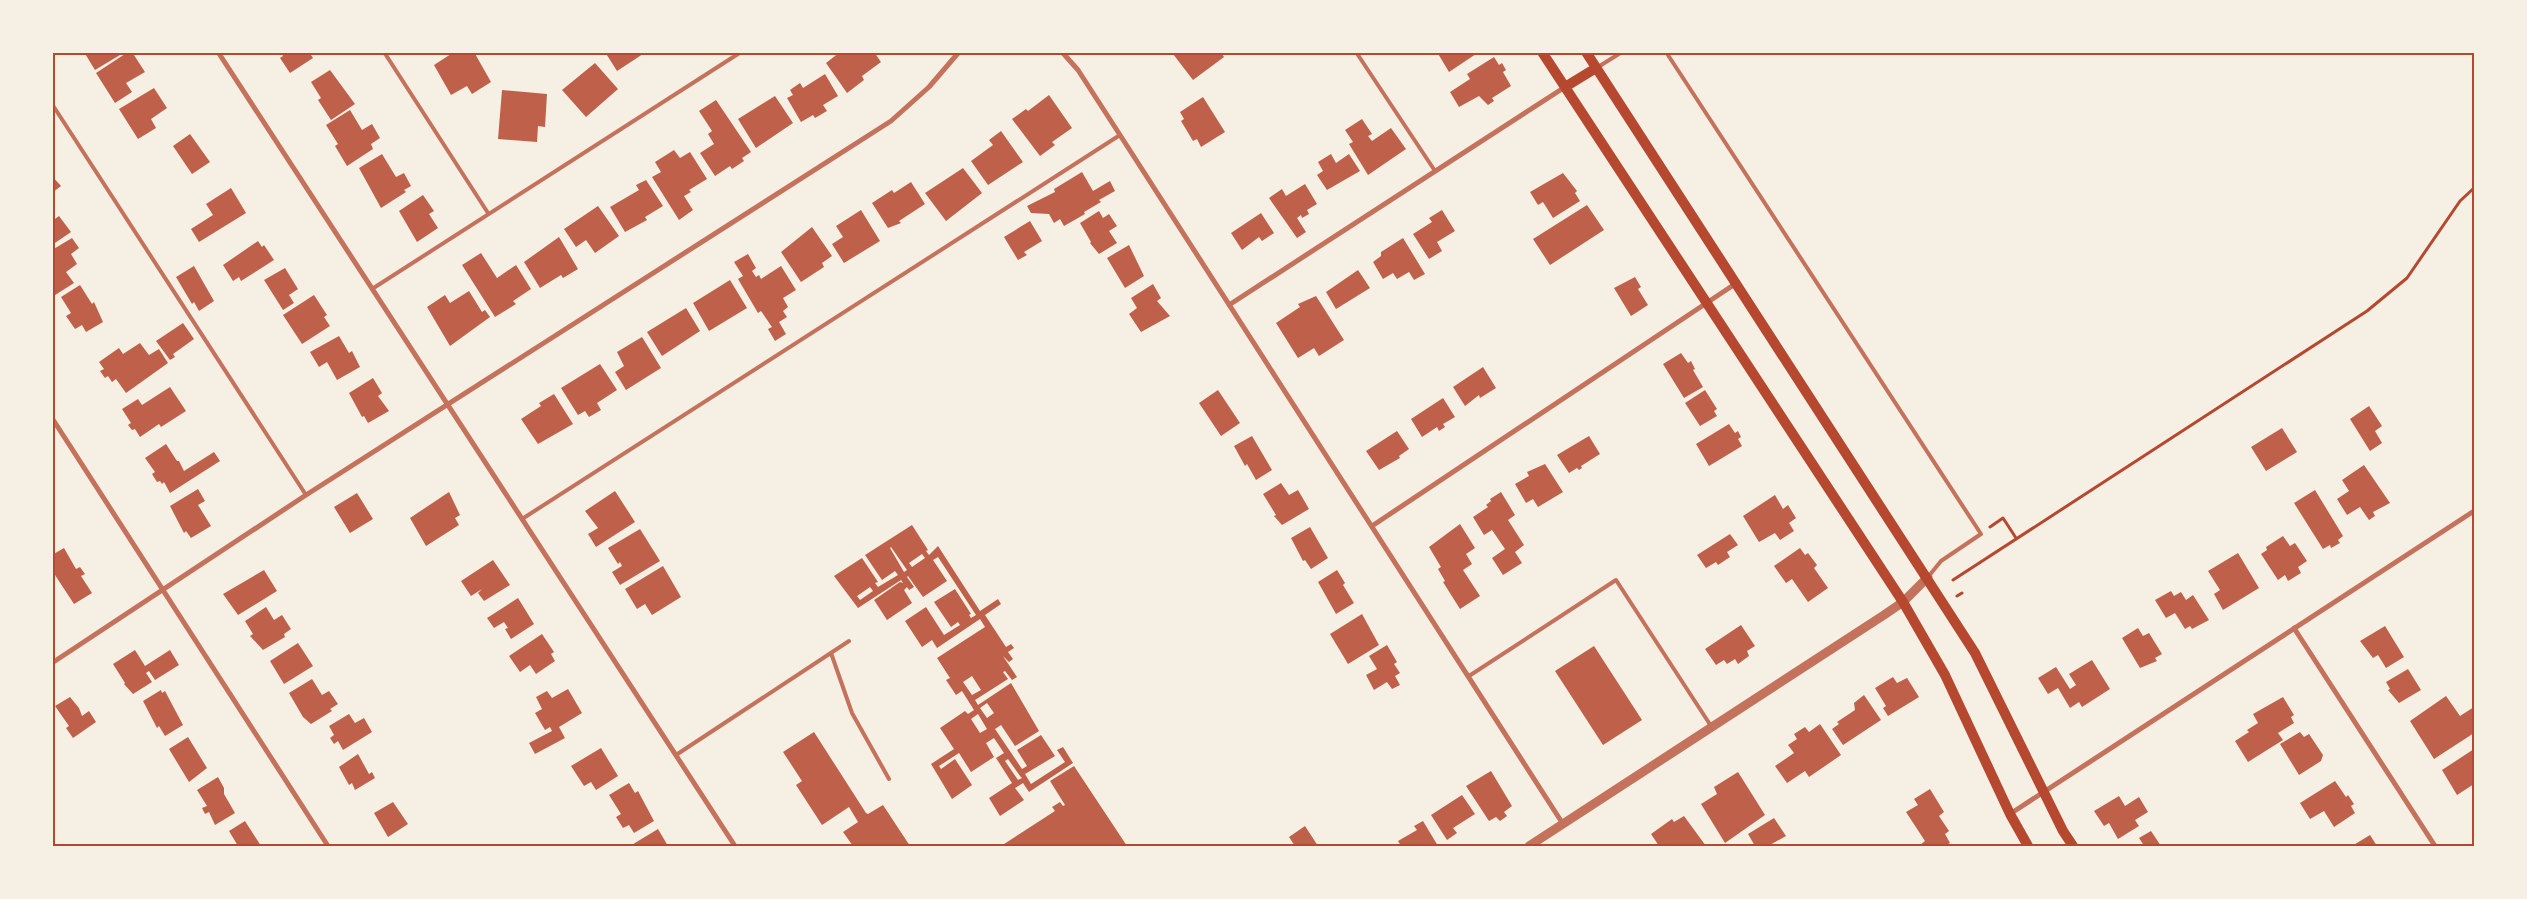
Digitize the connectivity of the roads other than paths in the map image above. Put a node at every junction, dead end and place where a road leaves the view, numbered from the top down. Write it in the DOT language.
graph roads {
  1 [pos="218,52"];
  2 [pos="384,52"];
  3 [pos="741,52"];
  4 [pos="959,52"];
  5 [pos="1062,52"];
  6 [pos="1356,52"];
  7 [pos="1542,52"];
  8 [pos="1586,52"];
  9 [pos="1622,52"];
  10 [pos="1666,52"];
  11 [pos="1596,68"];
  12 [pos="1565,87"];
  13 [pos="52,104"];
  14 [pos="1120,134"];
  15 [pos="1435,172"];
  16 [pos="488,213"];
  17 [pos="1735,284"];
  18 [pos="372,289"];
  19 [pos="1708,304"];
  20 [pos="1229,305"];
  21 [pos="448,406"];
  22 [pos="52,418"];
  23 [pos="306,496"];
  24 [pos="2474,511"];
  25 [pos="522,519"];
  26 [pos="1372,526"];
  27 [pos="1928,577"];
  28 [pos="164,591"];
  29 [pos="1902,602"];
  30 [pos="2294,628"];
  31 [pos="849,642"];
  32 [pos="831,654"];
  33 [pos="52,664"];
  34 [pos="1469,676"];
  35 [pos="1712,727"];
  36 [pos="676,755"];
  37 [pos="889,779"];
  38 [pos="2044,790"];
  39 [pos="2010,814"];
  40 [pos="1563,824"];
  41 [pos="328,846"];
  42 [pos="735,846"];
  43 [pos="1529,846"];
  44 [pos="2028,846"];
  45 [pos="2073,846"];
  46 [pos="2435,846"];
  1 -- 18 [label="street"];
  2 -- 16 [label="lane"];
  3 -- 16 [label="lane"];
  4 -- 21 [label="street"];
  5 -- 14 [label="street"];
  6 -- 15 [label="lane"];
  7 -- 12 [label="main road"];
  8 -- 11 [label="main road"];
  9 -- 11 [label="lane"];
  10 -- 27 [label="lane"];
  11 -- 12 [label="main road"];
  11 -- 17 [label="main road"];
  12 -- 15 [label="street"];
  12 -- 19 [label="main road"];
  13 -- 23 [label="lane"];
  14 -- 20 [label="street"];
  14 -- 25 [label="lane"];
  15 -- 20 [label="street"];
  16 -- 18 [label="lane"];
  17 -- 19 [label="street"];
  17 -- 27 [label="main road"];
  18 -- 21 [label="street"];
  19 -- 26 [label="street"];
  19 -- 29 [label="main road"];
  20 -- 26 [label="street"];
  21 -- 23 [label="street"];
  21 -- 25 [label="street"];
  22 -- 28 [label="street"];
  23 -- 28 [label="street"];
  24 -- 30 [label="street"];
  25 -- 36 [label="street"];
  26 -- 34 [label="street"];
  27 -- 29 [label="street"];
  27 -- 38 [label="main road"];
  28 -- 33 [label="street"];
  28 -- 41 [label="street"];
  29 -- 35 [label="street"];
  29 -- 39 [label="main road"];
  30 -- 38 [label="street"];
  30 -- 46 [label="street"];
  31 -- 32 [label="lane"];
  32 -- 36 [label="lane"];
  32 -- 37 [label="lane"];
  34 -- 35 [label="lane"];
  34 -- 40 [label="street"];
  35 -- 40 [label="street"];
  36 -- 42 [label="street"];
  38 -- 39 [label="street"];
  38 -- 45 [label="main road"];
  39 -- 44 [label="main road"];
  40 -- 43 [label="street"];
}
